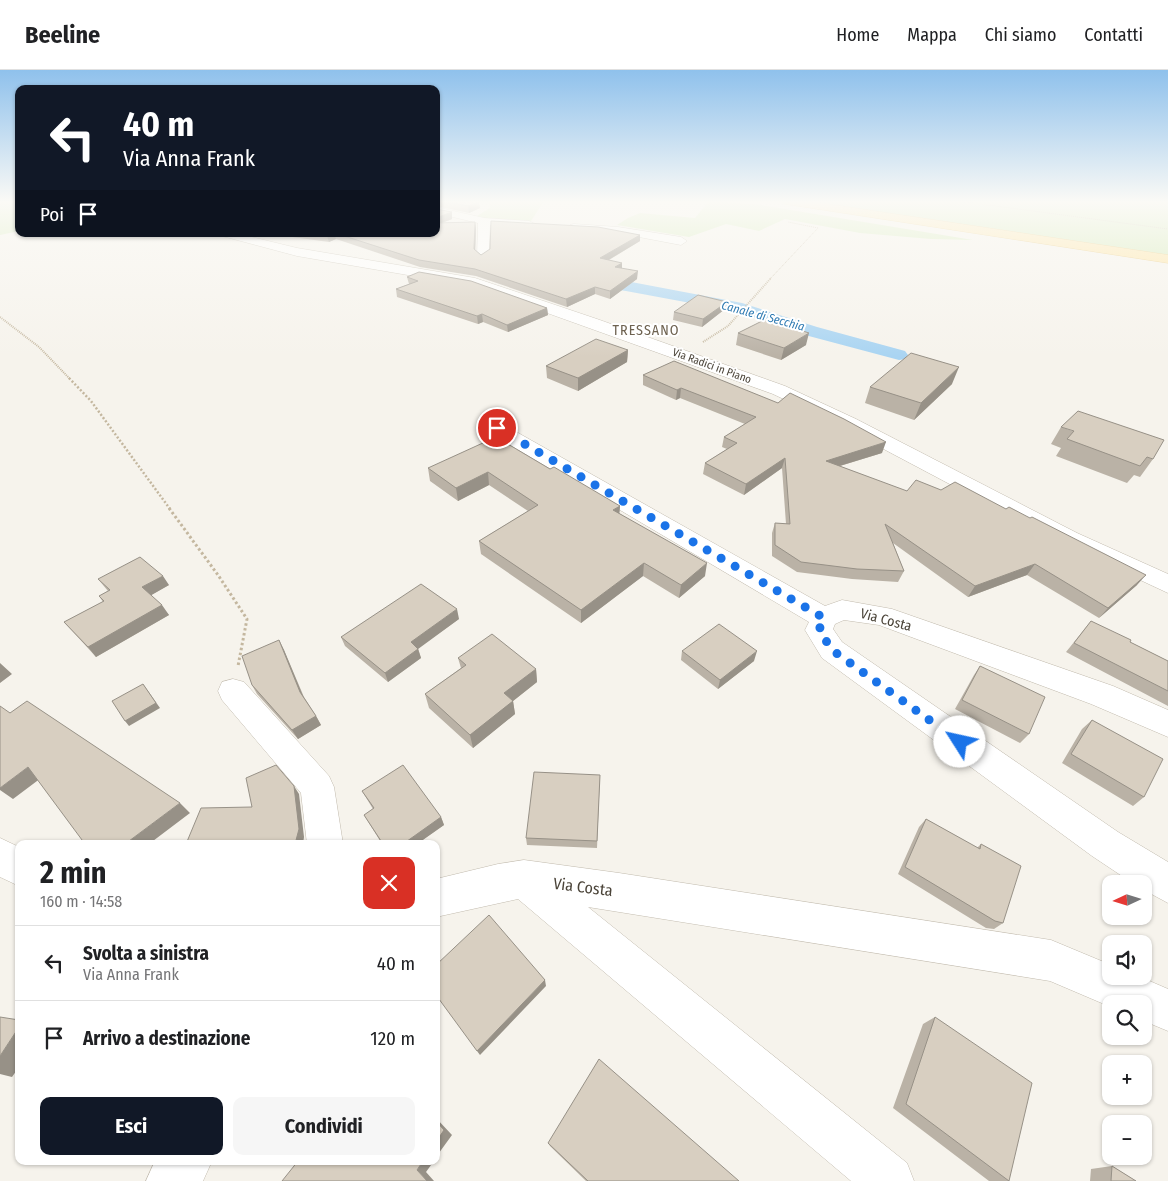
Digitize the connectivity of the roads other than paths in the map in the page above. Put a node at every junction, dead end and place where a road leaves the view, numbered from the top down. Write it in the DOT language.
graph roads {
  1 [pos="302,253"];
  2 [pos="483,253"];
  3 [pos="1127,253"];
  4 [pos="483,256"];
  5 [pos="1168,259"];
  6 [pos="497,428"];
  7 [pos="1168,584"];
  8 [pos="824,618"];
  9 [pos="233,691"];
  10 [pos="1168,724"];
  11 [pos="324,840"];
  12 [pos="0,856"];
  13 [pos="15,865"];
  14 [pos="524,879"];
  15 [pos="1168,884"];
  16 [pos="440,897"];
  17 [pos="1168,1010"];
  18 [pos="185,1165"];
  19 [pos="171,1181"];
  20 [pos="889,1181"];
  1 -- 7 [label="street, Via Radici in Piano"];
  2 -- 4 [label="street"];
  3 -- 5 [label="main road"];
  6 -- 8 [label="street"];
  8 -- 10 [label="street, Via Costa"];
  8 -- 15 [label="street"];
  9 -- 11 [label="street"];
  12 -- 13 [label="street"];
  14 -- 16 [label="street, Via Costa"];
  14 -- 17 [label="street, Via Costa"];
  14 -- 20 [label="street, Via Costa"];
  18 -- 19 [label="street"];
}
